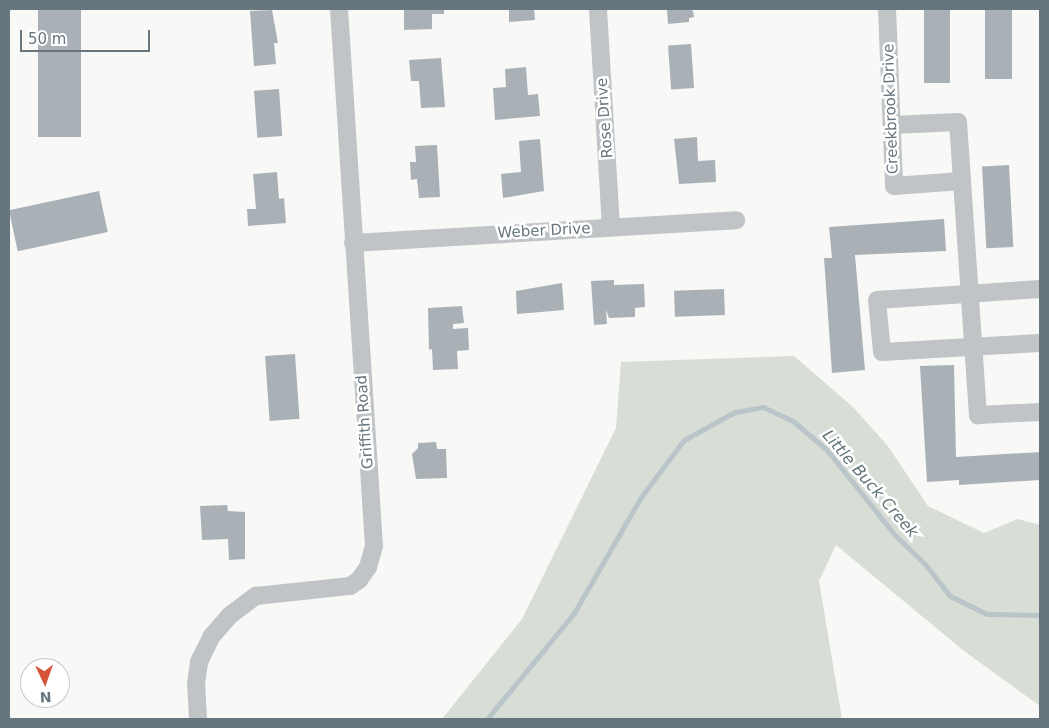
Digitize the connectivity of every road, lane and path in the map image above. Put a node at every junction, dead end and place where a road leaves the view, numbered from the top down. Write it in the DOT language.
graph roads {
  1 [pos="338,9"];
  2 [pos="598,9"];
  3 [pos="887,9"];
  4 [pos="892,124"];
  5 [pos="962,181"];
  6 [pos="736,220"];
  7 [pos="612,228"];
  8 [pos="353,243"];
  9 [pos="1040,289"];
  10 [pos="970,293"];
  11 [pos="1040,343"];
  12 [pos="974,346"];
  13 [pos="1040,412"];
  14 [pos="198,719"];
  1 -- 8 [label="street, Griffith Road"];
  2 -- 7 [label="street, Rose Drive"];
  3 -- 4 [label="street, Creekbrook Drive"];
  4 -- 5 [label="street"];
  4 -- 5 [label="street, Creekbrook Drive"];
  5 -- 10 [label="street"];
  6 -- 7 [label="street, Weber Drive"];
  7 -- 8 [label="street, Weber Drive"];
  8 -- 14 [label="street, Griffith Road"];
  9 -- 10 [label="street"];
  10 -- 12 [label="street"];
  10 -- 12 [label="street"];
  11 -- 12 [label="street"];
  12 -- 13 [label="street"];
}
